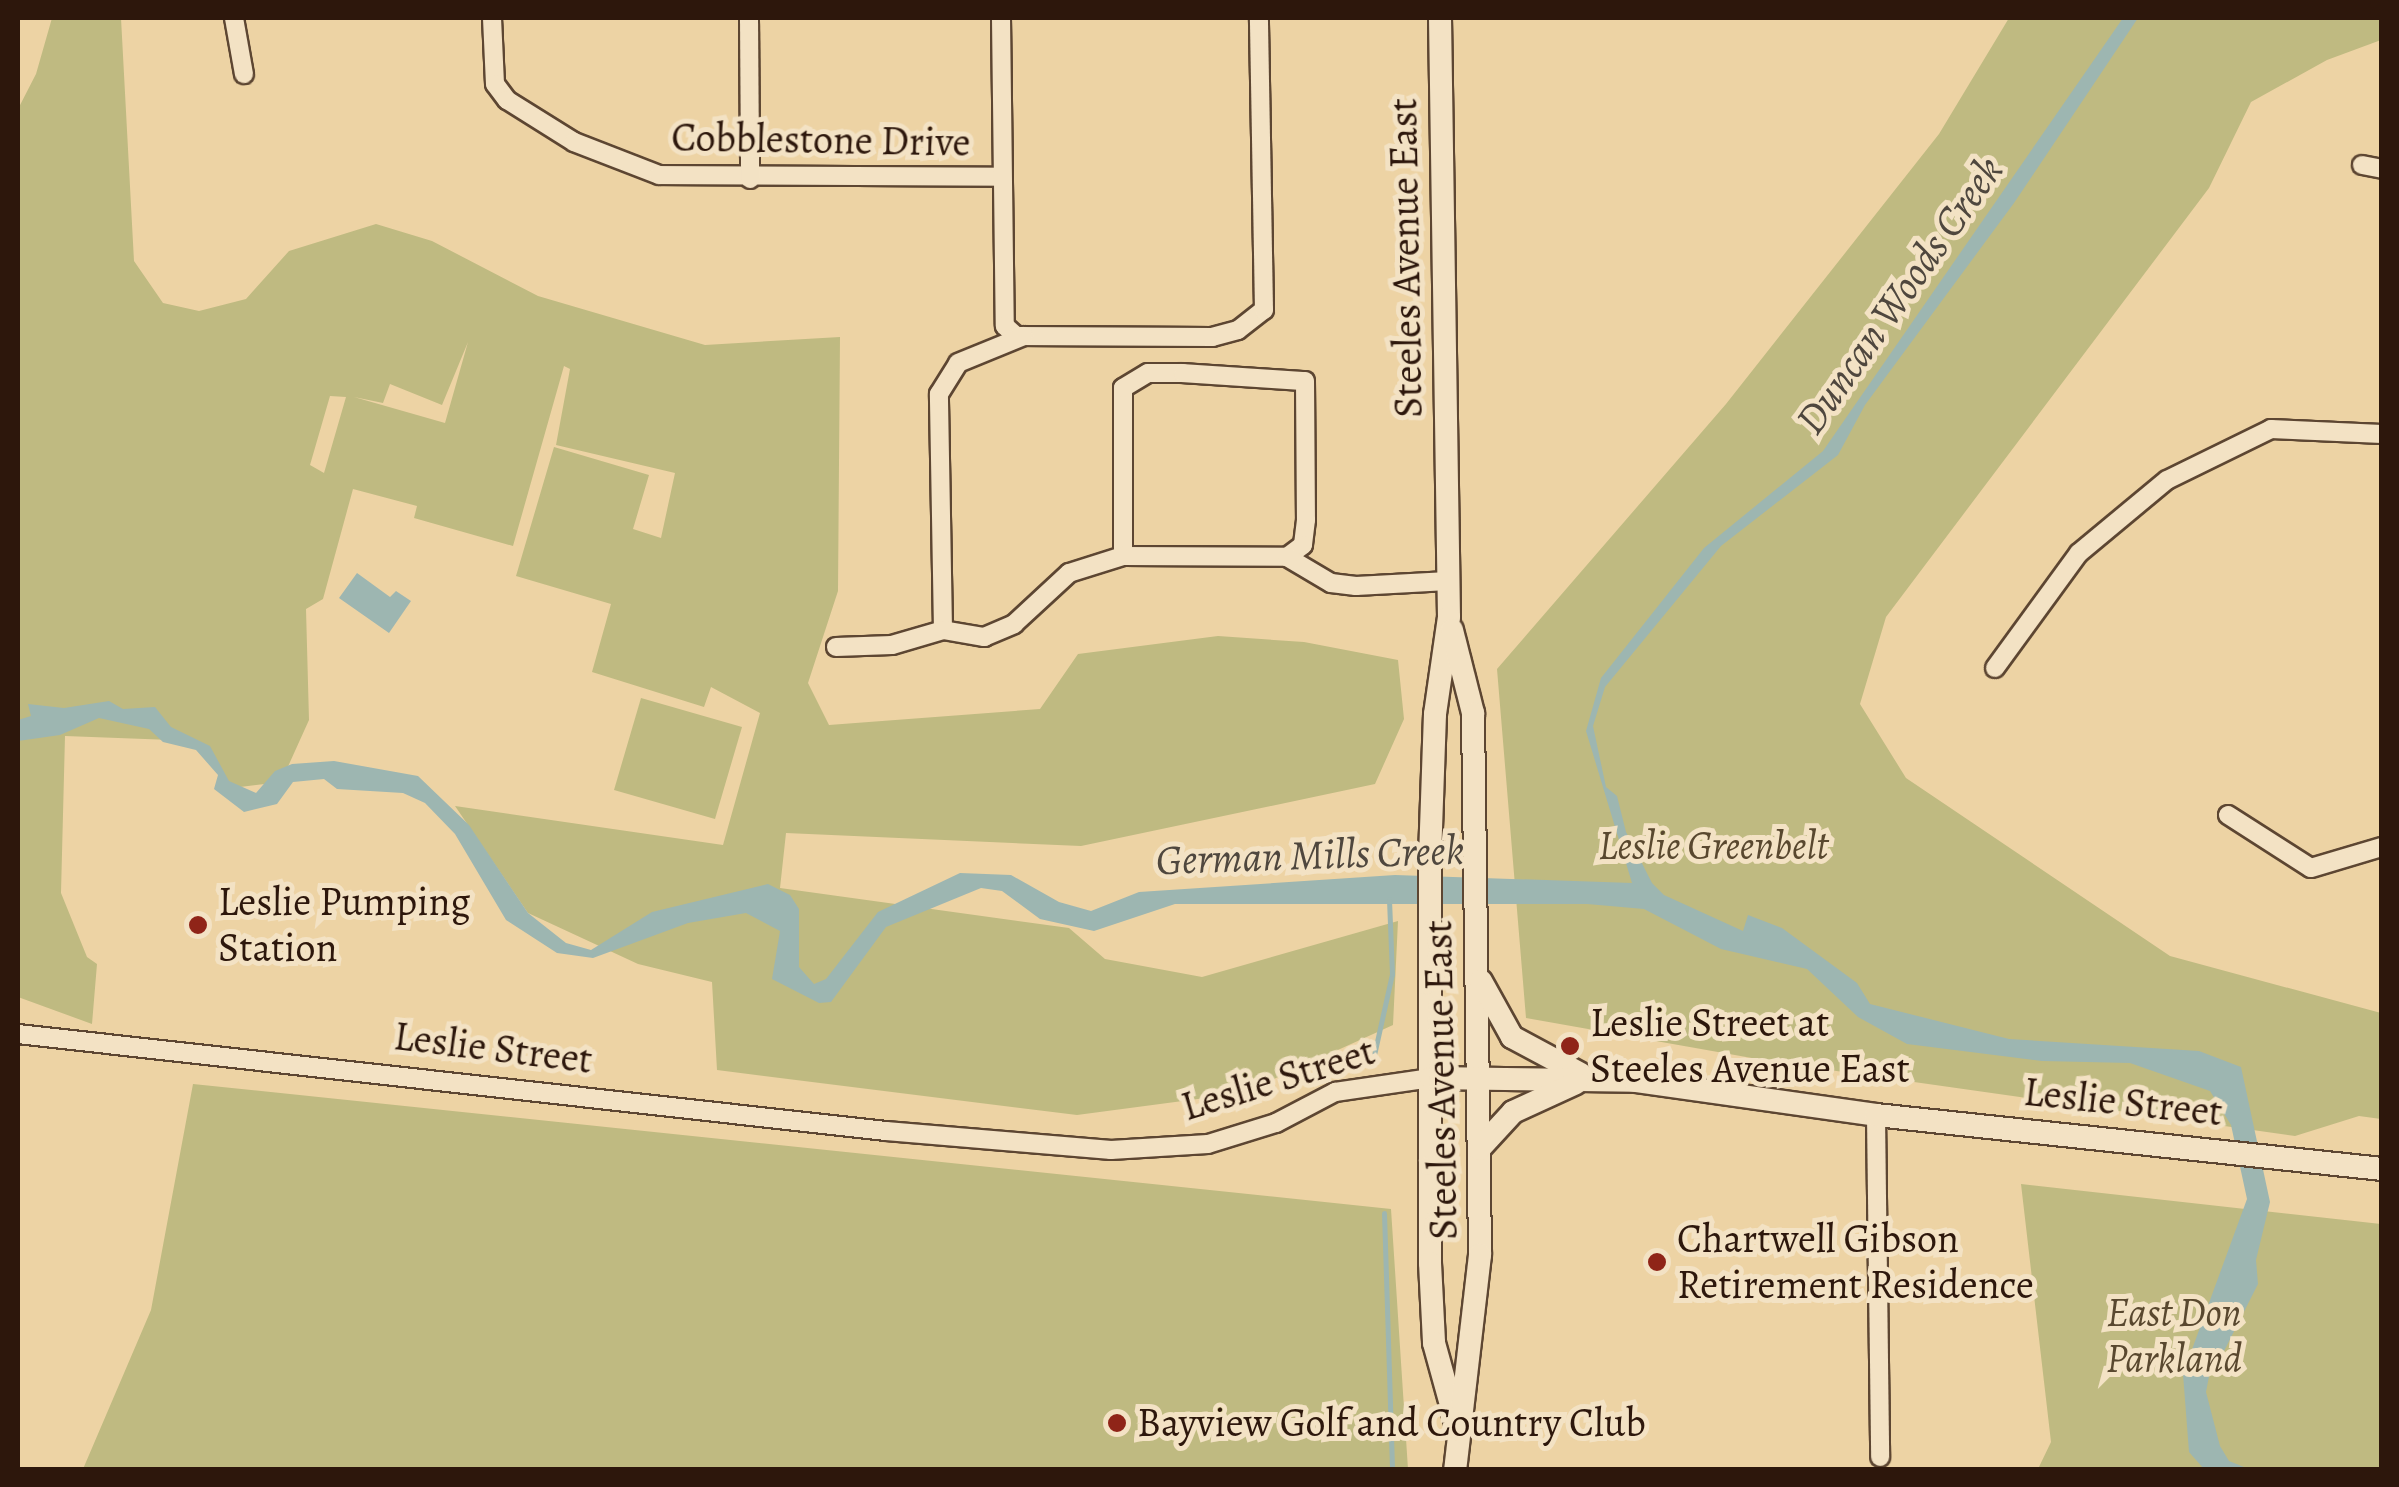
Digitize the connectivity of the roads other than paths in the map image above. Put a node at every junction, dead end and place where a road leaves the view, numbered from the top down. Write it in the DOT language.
graph roads {
  1 [pos="234,18"];
  2 [pos="492,18"];
  3 [pos="749,18"];
  4 [pos="1001,18"];
  5 [pos="1259,18"];
  6 [pos="1440,18"];
  7 [pos="244,74"];
  8 [pos="2362,166"];
  9 [pos="2382,169"];
  10 [pos="999,177"];
  11 [pos="750,179"];
  12 [pos="1025,336"];
  13 [pos="2382,434"];
  14 [pos="1123,556"];
  15 [pos="1288,558"];
  16 [pos="1448,581"];
  17 [pos="1448,617"];
  18 [pos="943,630"];
  19 [pos="836,647"];
  20 [pos="1995,668"];
  21 [pos="2228,814"];
  22 [pos="2382,847"];
  23 [pos="1478,974"];
  24 [pos="18,1034"];
  25 [pos="1431,1078"];
  26 [pos="1477,1078"];
  27 [pos="1589,1078"];
  28 [pos="1876,1115"];
  29 [pos="1479,1148"];
  30 [pos="2382,1169"];
  31 [pos="1456,1423"];
  32 [pos="1880,1457"];
  33 [pos="1455,1470"];
  1 -- 7 [label="street"];
  2 -- 11 [label="street, Cobblestone Drive"];
  3 -- 11 [label="street"];
  4 -- 10 [label="street"];
  5 -- 12 [label="street"];
  6 -- 16 [label="main road, Steeles Avenue East"];
  8 -- 9 [label="street"];
  10 -- 11 [label="street, Cobblestone Drive"];
  10 -- 12 [label="street"];
  12 -- 18 [label="street"];
  13 -- 20 [label="street"];
  14 -- 15 [label="street"];
  14 -- 15 [label="street"];
  14 -- 18 [label="street"];
  15 -- 16 [label="street"];
  16 -- 17 [label="main road, Steeles Avenue East"];
  17 -- 23 [label="main road, Steeles Avenue East"];
  17 -- 25 [label="main road, Steeles Avenue East"];
  18 -- 19 [label="street"];
  21 -- 22 [label="street"];
  23 -- 26 [label="main road, Steeles Avenue East"];
  23 -- 27 [label="main road"];
  24 -- 25 [label="street, Leslie Street"];
  25 -- 26 [label="main road, Leslie Street"];
  25 -- 31 [label="main road, Steeles Avenue East"];
  26 -- 27 [label="main road, Leslie Street"];
  26 -- 29 [label="main road, Steeles Avenue East"];
  27 -- 28 [label="main road, Leslie Street"];
  27 -- 29 [label="main road"];
  28 -- 30 [label="main road, Leslie Street"];
  28 -- 32 [label="street"];
  29 -- 31 [label="main road, Steeles Avenue East"];
  31 -- 33 [label="main road, Steeles Avenue East"];
}
